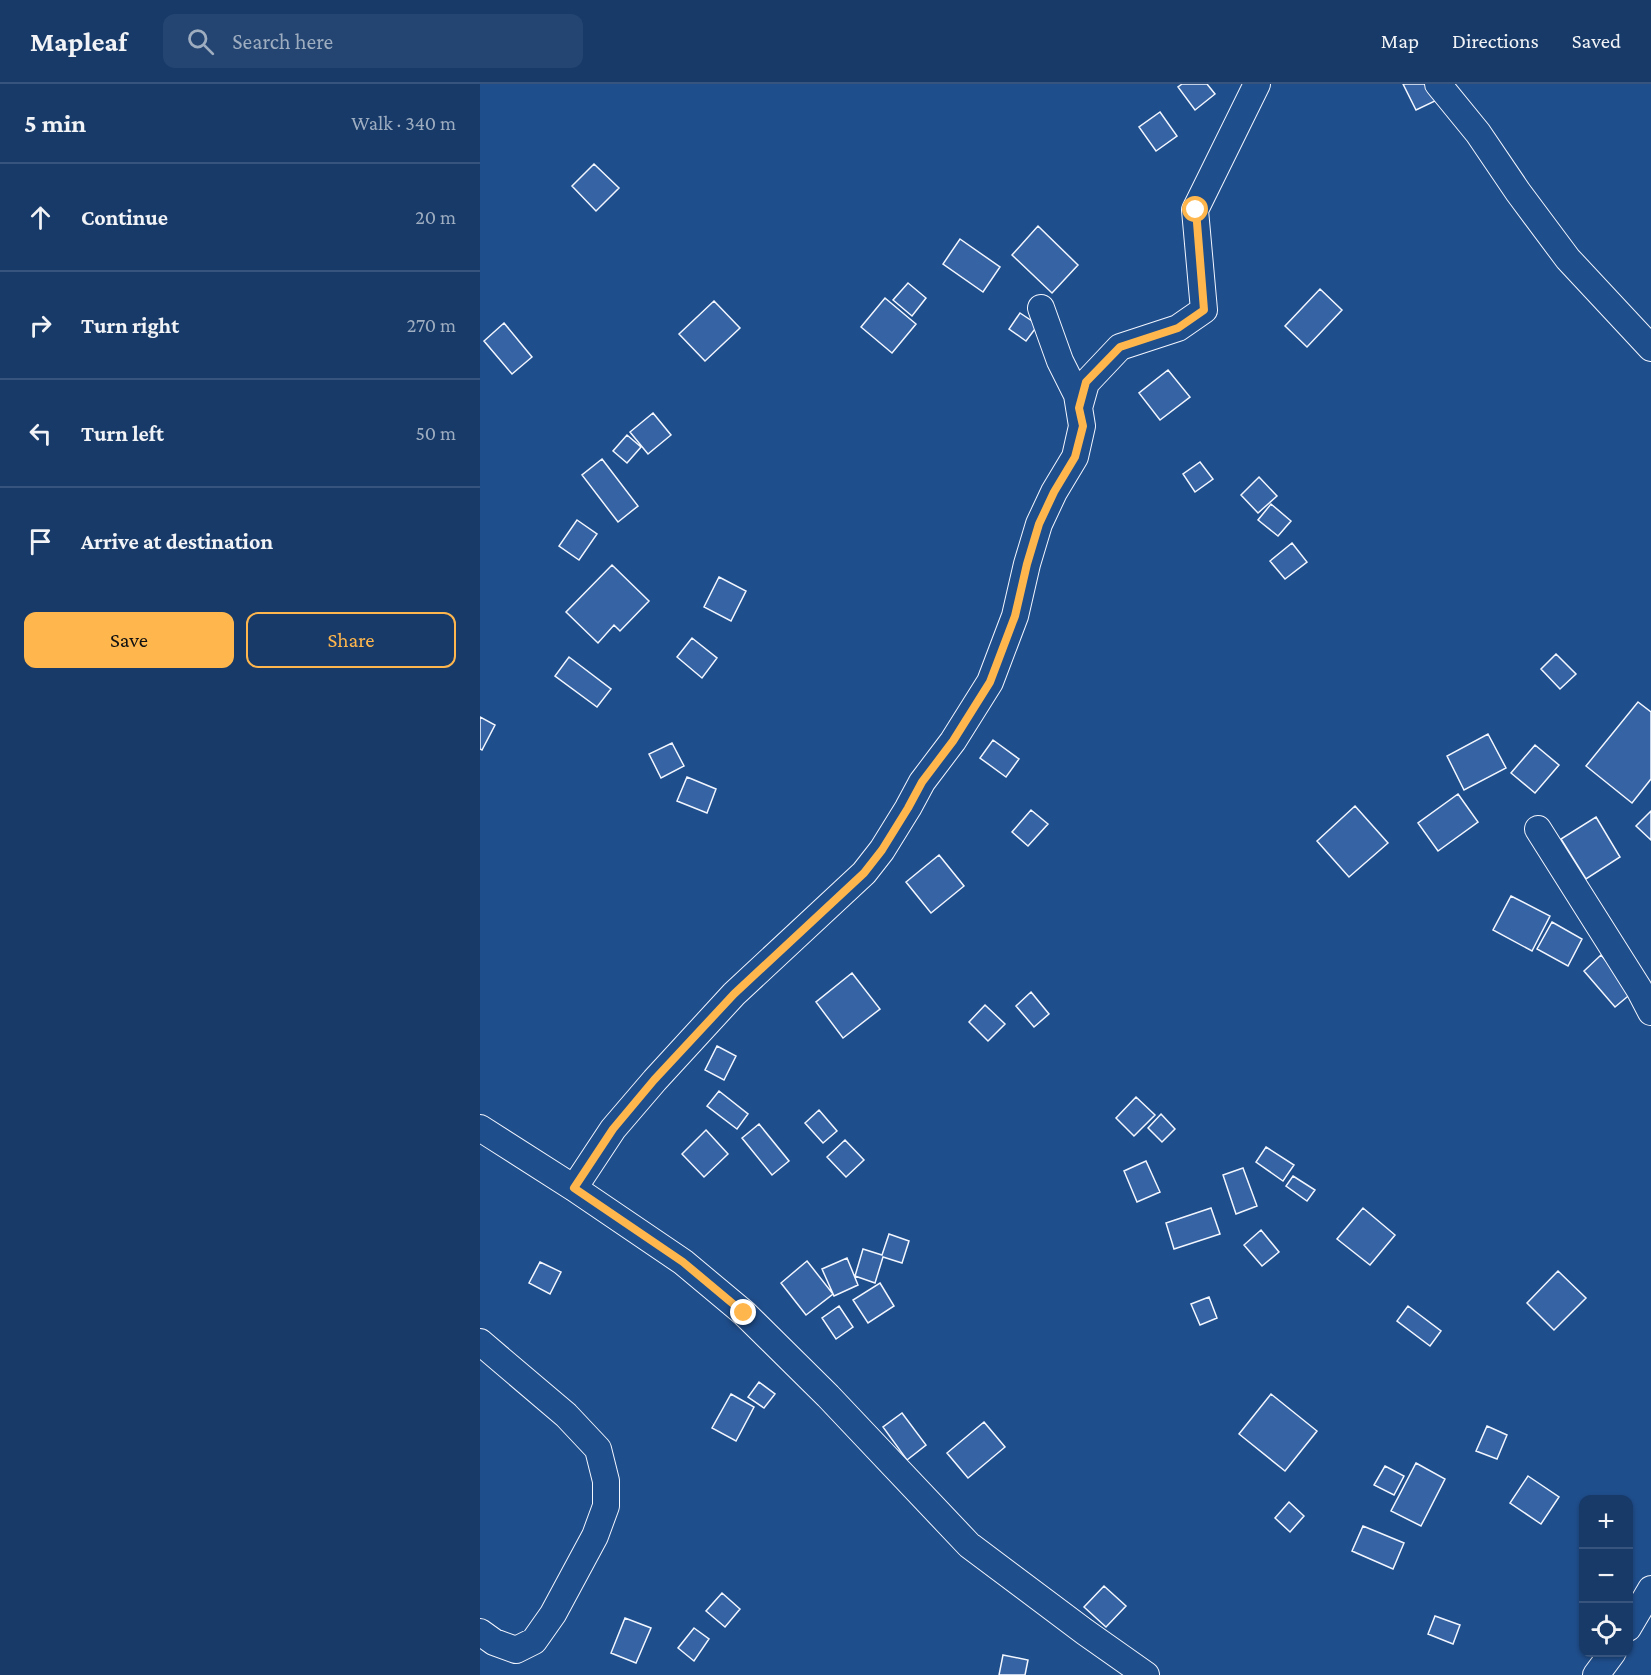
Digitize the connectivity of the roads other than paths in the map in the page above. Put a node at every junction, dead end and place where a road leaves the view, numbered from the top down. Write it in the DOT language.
graph roads {
  1 [pos="1257,84"];
  2 [pos="1438,84"];
  3 [pos="1041,308"];
  4 [pos="1651,348"];
  5 [pos="1079,408"];
  6 [pos="1538,830"];
  7 [pos="1651,1012"];
  8 [pos="480,1128"];
  9 [pos="574,1188"];
  10 [pos="480,1342"];
  11 [pos="1651,1589"];
  12 [pos="1633,1621"];
  13 [pos="480,1632"];
  14 [pos="1610,1657"];
  15 [pos="1146,1675"];
  16 [pos="1596,1675"];
  1 -- 5 [label="street"];
  2 -- 4 [label="street"];
  3 -- 5 [label="street"];
  5 -- 9 [label="street"];
  6 -- 7 [label="street"];
  8 -- 9 [label="street"];
  9 -- 15 [label="street"];
  10 -- 13 [label="street"];
  11 -- 12 [label="street"];
  14 -- 16 [label="street"];
}
